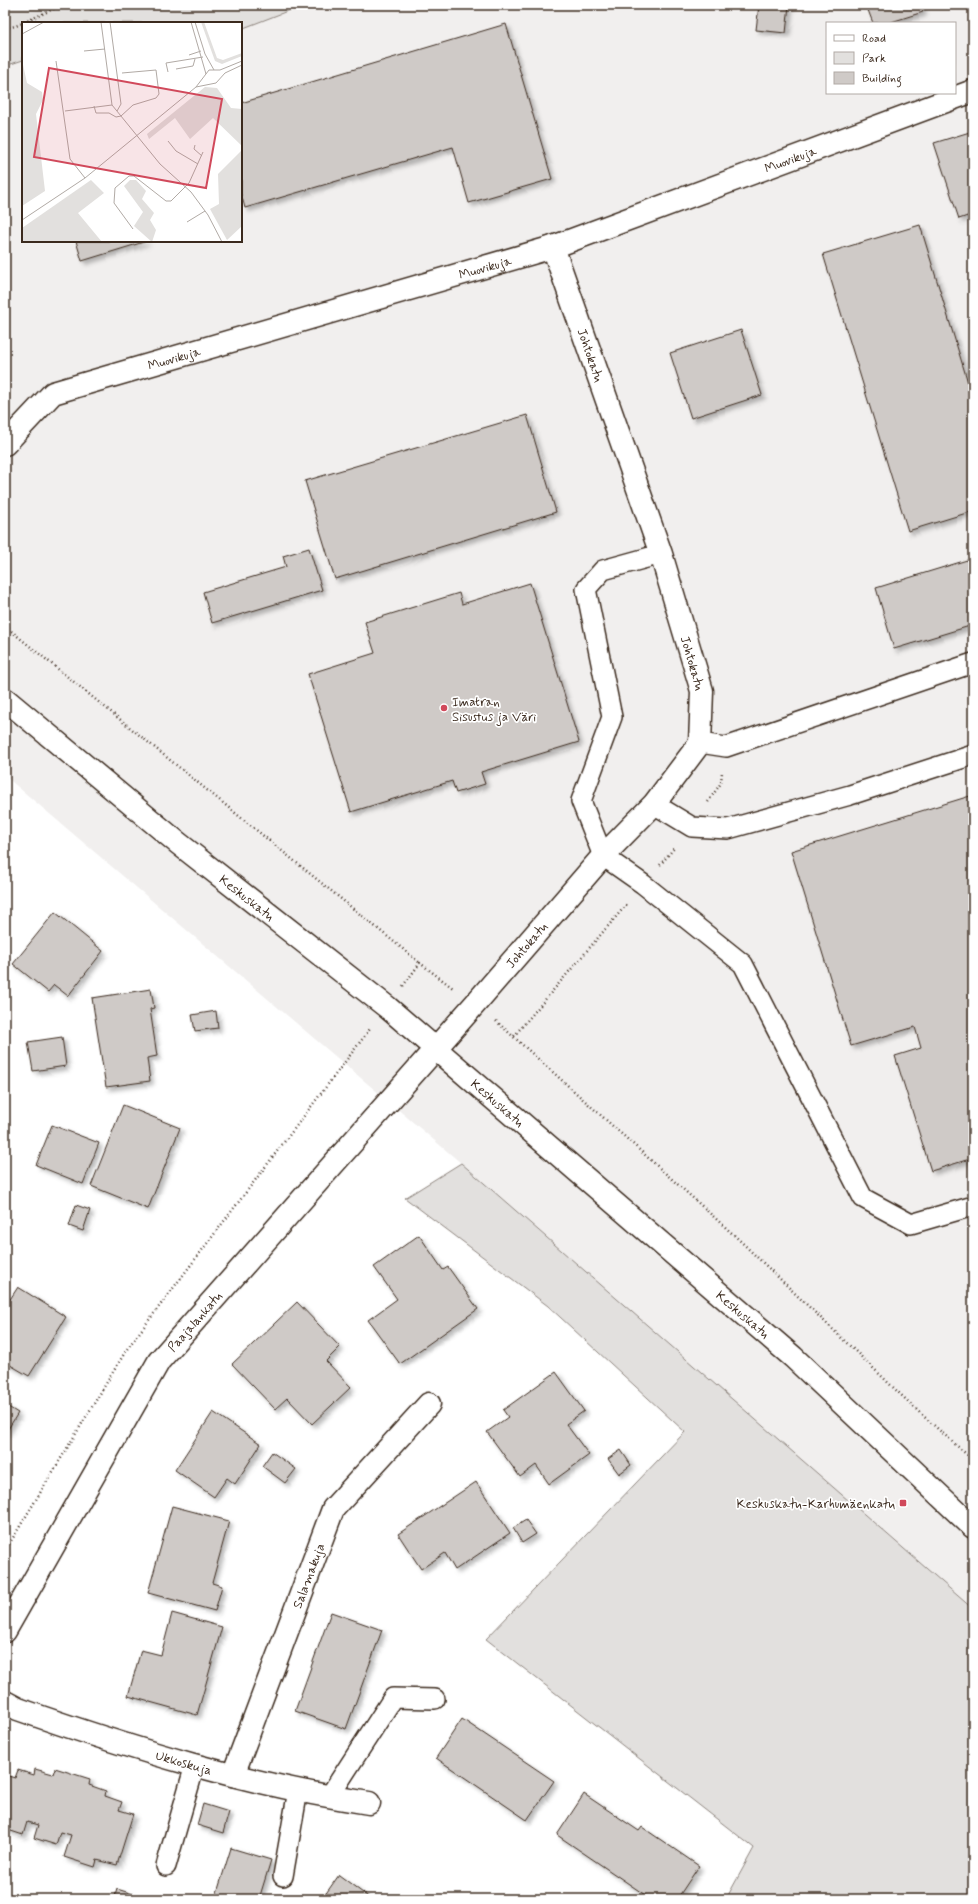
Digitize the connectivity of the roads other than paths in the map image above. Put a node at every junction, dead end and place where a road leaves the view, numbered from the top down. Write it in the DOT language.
graph roads {
  1 [pos="973,91"];
  2 [pos="553,247"];
  3 [pos="5,444"];
  4 [pos="661,554"];
  5 [pos="973,663"];
  6 [pos="5,699"];
  7 [pos="700,743"];
  8 [pos="973,755"];
  9 [pos="654,804"];
  10 [pos="603,856"];
  11 [pos="435,1048"];
  12 [pos="973,1206"];
  13 [pos="429,1404"];
  14 [pos="973,1527"];
  15 [pos="5,1631"];
  16 [pos="435,1699"];
  17 [pos="5,1702"];
  18 [pos="195,1765"];
  19 [pos="232,1775"];
  20 [pos="298,1790"];
  21 [pos="329,1797"];
  22 [pos="369,1803"];
  23 [pos="166,1866"];
  24 [pos="283,1876"];
  1 -- 2 [label="street, Muovikuja"];
  2 -- 3 [label="street, Muovikuja"];
  2 -- 4 [label="street, Johtokatu"];
  4 -- 7 [label="street, Johtokatu"];
  4 -- 10 [label="lane"];
  5 -- 7 [label="lane"];
  6 -- 11 [label="street, Keskuskatu"];
  7 -- 9 [label="street, Johtokatu"];
  8 -- 9 [label="lane"];
  9 -- 10 [label="street, Johtokatu"];
  10 -- 11 [label="street, Johtokatu"];
  10 -- 12 [label="lane"];
  11 -- 14 [label="street, Keskuskatu"];
  11 -- 15 [label="street, Paajalankatu"];
  13 -- 19 [label="street, Salamakuja"];
  16 -- 21 [label="lane"];
  17 -- 18 [label="street, Ukkoskuja"];
  18 -- 19 [label="street, Ukkoskuja"];
  18 -- 23 [label="lane"];
  19 -- 20 [label="street, Ukkoskuja"];
  20 -- 21 [label="street, Ukkoskuja"];
  20 -- 24 [label="lane"];
  21 -- 22 [label="street, Ukkoskuja"];
}
